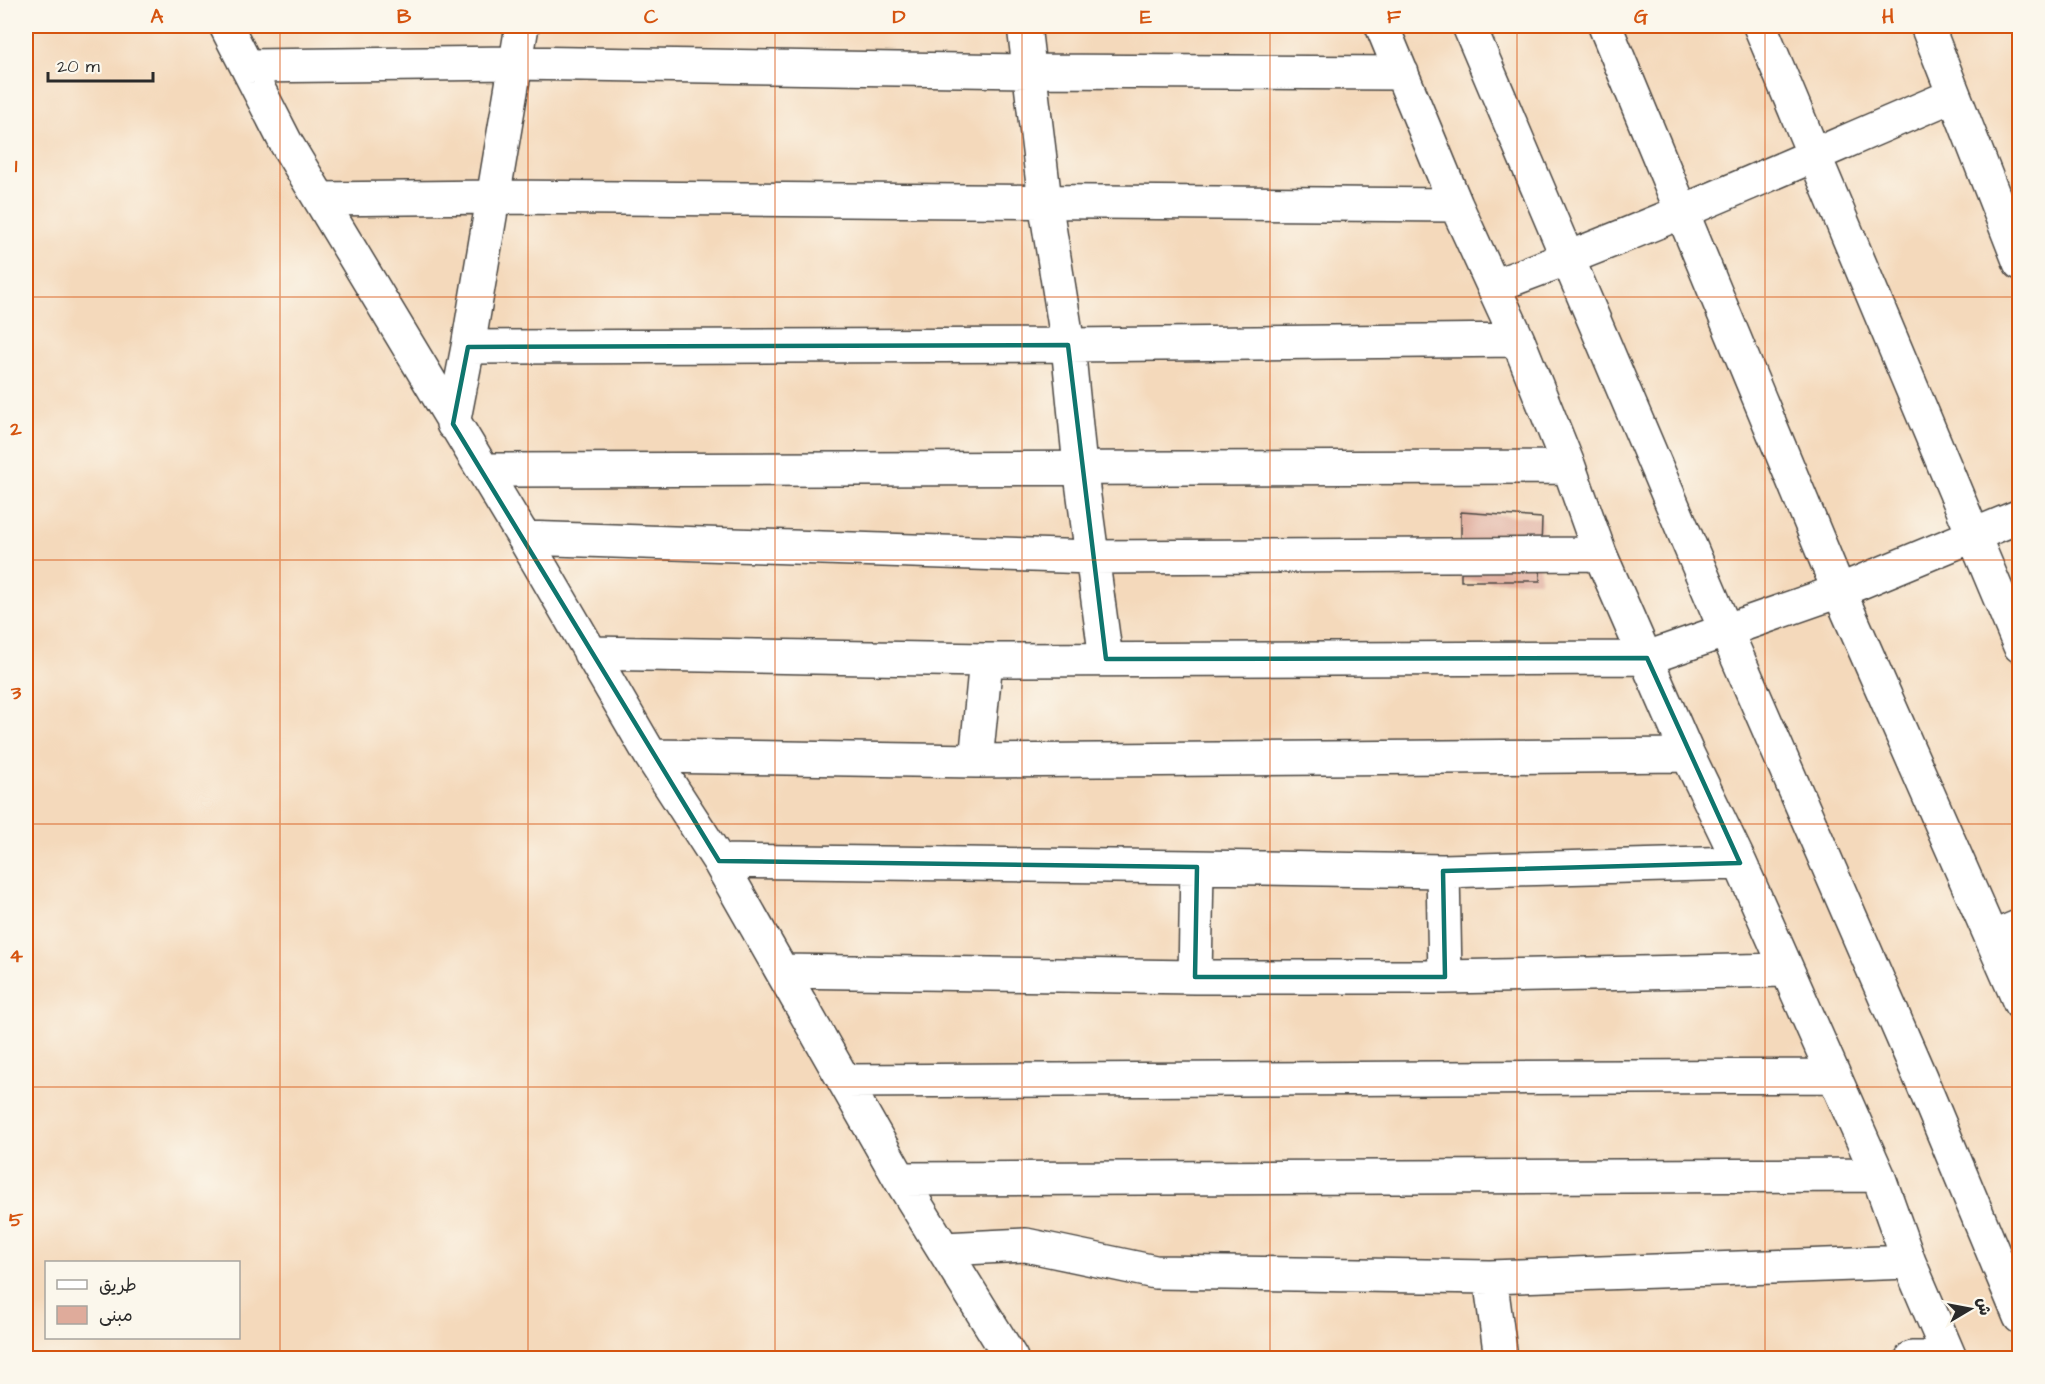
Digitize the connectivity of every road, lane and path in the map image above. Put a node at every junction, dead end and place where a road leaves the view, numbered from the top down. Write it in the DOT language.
graph roads {
  1 [pos="226,26"];
  2 [pos="522,26"];
  3 [pos="1024,26"];
  4 [pos="1382,26"];
  5 [pos="1469,26"];
  6 [pos="1605,26"];
  7 [pos="1760,26"];
  8 [pos="1927,26"];
  9 [pos="515,63"];
  10 [pos="247,66"];
  11 [pos="1029,71"];
  12 [pos="1402,73"];
  13 [pos="1954,95"];
  14 [pos="1815,154"];
  15 [pos="494,197"];
  16 [pos="320,199"];
  17 [pos="1045,201"];
  18 [pos="1456,205"];
  19 [pos="1681,213"];
  20 [pos="1567,260"];
  21 [pos="2019,263"];
  22 [pos="1494,286"];
  23 [pos="1518,340"];
  24 [pos="1068,345"];
  25 [pos="468,347"];
  26 [pos="453,424"];
  27 [pos="1080,467"];
  28 [pos="1569,467"];
  29 [pos="483,470"];
  30 [pos="2019,516"];
  31 [pos="1972,536"];
  32 [pos="524,538"];
  33 [pos="1600,554"];
  34 [pos="1091,557"];
  35 [pos="1839,591"];
  36 [pos="1726,631"];
  37 [pos="2019,646"];
  38 [pos="590,653"];
  39 [pos="1647,658"];
  40 [pos="1106,659"];
  41 [pos="986,660"];
  42 [pos="1688,755"];
  43 [pos="651,756"];
  44 [pos="976,761"];
  45 [pos="719,861"];
  46 [pos="1740,863"];
  47 [pos="1197,867"];
  48 [pos="1443,871"];
  49 [pos="2006,932"];
  50 [pos="1786,970"];
  51 [pos="782,971"];
  52 [pos="1195,977"];
  53 [pos="1445,977"];
  54 [pos="2019,1003"];
  55 [pos="1833,1076"];
  56 [pos="845,1081"];
  57 [pos="1878,1175"];
  58 [pos="900,1179"];
  59 [pos="944,1250"];
  60 [pos="1910,1262"];
  61 [pos="1490,1277"];
  62 [pos="2019,1317"];
  63 [pos="1950,1358"];
  64 [pos="1011,1359"];
  65 [pos="1501,1359"];
  66 [pos="1912,1359"];
  1 -- 10 [label="street"];
  2 -- 9 [label="street"];
  3 -- 11 [label="street"];
  4 -- 12 [label="street"];
  5 -- 20 [label="street"];
  6 -- 19 [label="street"];
  7 -- 14 [label="street"];
  8 -- 13 [label="street"];
  9 -- 10 [label="street"];
  9 -- 11 [label="street"];
  9 -- 15 [label="street"];
  10 -- 16 [label="street"];
  11 -- 12 [label="street"];
  11 -- 17 [label="street"];
  12 -- 18 [label="street"];
  13 -- 14 [label="street"];
  13 -- 21 [label="street"];
  14 -- 19 [label="street"];
  14 -- 31 [label="street"];
  15 -- 16 [label="street"];
  15 -- 17 [label="street"];
  15 -- 25 [label="street"];
  16 -- 26 [label="street"];
  17 -- 18 [label="street"];
  17 -- 24 [label="street"];
  18 -- 22 [label="street"];
  19 -- 20 [label="street"];
  19 -- 35 [label="street"];
  20 -- 22 [label="street"];
  20 -- 36 [label="street"];
  22 -- 23 [label="street"];
  23 -- 24 [label="street"];
  23 -- 28 [label="street"];
  24 -- 25 [label="street"];
  24 -- 27 [label="street"];
  25 -- 26 [label="street"];
  26 -- 29 [label="street"];
  27 -- 28 [label="street"];
  27 -- 29 [label="street"];
  27 -- 34 [label="street"];
  28 -- 33 [label="street"];
  29 -- 32 [label="street"];
  30 -- 31 [label="street"];
  31 -- 35 [label="street"];
  31 -- 37 [label="street"];
  32 -- 34 [label="street"];
  32 -- 38 [label="street"];
  33 -- 34 [label="street"];
  33 -- 39 [label="street"];
  34 -- 40 [label="street"];
  35 -- 36 [label="street"];
  35 -- 49 [label="street"];
  36 -- 39 [label="street"];
  36 -- 62 [label="street"];
  38 -- 41 [label="street"];
  38 -- 43 [label="street"];
  39 -- 40 [label="street"];
  39 -- 42 [label="street"];
  40 -- 41 [label="street"];
  41 -- 44 [label="street"];
  42 -- 44 [label="street"];
  42 -- 46 [label="street"];
  43 -- 44 [label="street"];
  43 -- 45 [label="street"];
  45 -- 47 [label="street"];
  45 -- 51 [label="street"];
  46 -- 48 [label="street"];
  46 -- 50 [label="street"];
  47 -- 48 [label="street"];
  47 -- 52 [label="street"];
  48 -- 53 [label="street"];
  49 -- 54 [label="street"];
  50 -- 53 [label="street"];
  50 -- 55 [label="street"];
  51 -- 52 [label="street"];
  51 -- 56 [label="street"];
  52 -- 53 [label="street"];
  55 -- 56 [label="street"];
  55 -- 57 [label="street"];
  56 -- 58 [label="street"];
  57 -- 58 [label="street"];
  57 -- 60 [label="street"];
  58 -- 59 [label="street"];
  59 -- 61 [label="street"];
  59 -- 64 [label="street"];
  60 -- 61 [label="street"];
  60 -- 63 [label="street"];
  61 -- 65 [label="street"];
  63 -- 66 [label="street"];
}
